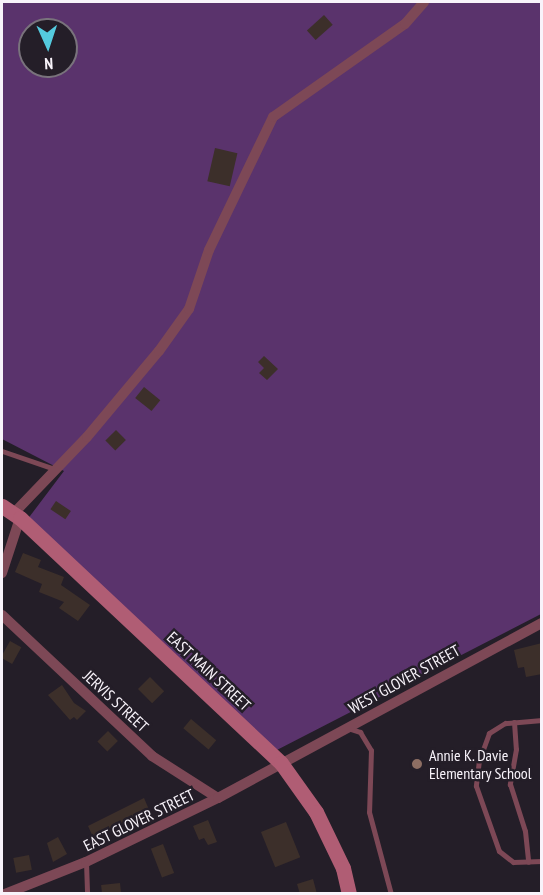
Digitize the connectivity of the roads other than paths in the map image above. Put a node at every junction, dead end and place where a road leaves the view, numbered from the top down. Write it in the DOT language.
graph roads {
  1 [pos="424,2"];
  2 [pos="2,451"];
  3 [pos="55,469"];
  4 [pos="12,512"];
  5 [pos="2,573"];
  6 [pos="2,615"];
  7 [pos="542,623"];
  8 [pos="542,720"];
  9 [pos="514,722"];
  10 [pos="347,727"];
  11 [pos="281,763"];
  12 [pos="218,798"];
  13 [pos="542,861"];
  14 [pos="86,862"];
  15 [pos="528,862"];
  16 [pos="5,894"];
  17 [pos="87,894"];
  18 [pos="349,894"];
  19 [pos="392,894"];
  1 -- 3 [label="street"];
  2 -- 3 [label="lane"];
  3 -- 4 [label="street"];
  4 -- 5 [label="street"];
  4 -- 11 [label="main road, EAST MAIN STREET"];
  6 -- 12 [label="street, JERVIS STREET"];
  7 -- 10 [label="street, WEST GLOVER STREET"];
  8 -- 9 [label="lane"];
  9 -- 15 [label="lane"];
  9 -- 15 [label="lane"];
  10 -- 11 [label="street, WEST GLOVER STREET"];
  10 -- 19 [label="lane"];
  11 -- 12 [label="street, EAST GLOVER STREET"];
  11 -- 18 [label="main road, EAST MAIN STREET"];
  12 -- 14 [label="street, EAST GLOVER STREET"];
  13 -- 15 [label="lane"];
  14 -- 16 [label="street, EAST GLOVER STREET"];
  14 -- 17 [label="lane"];
}
